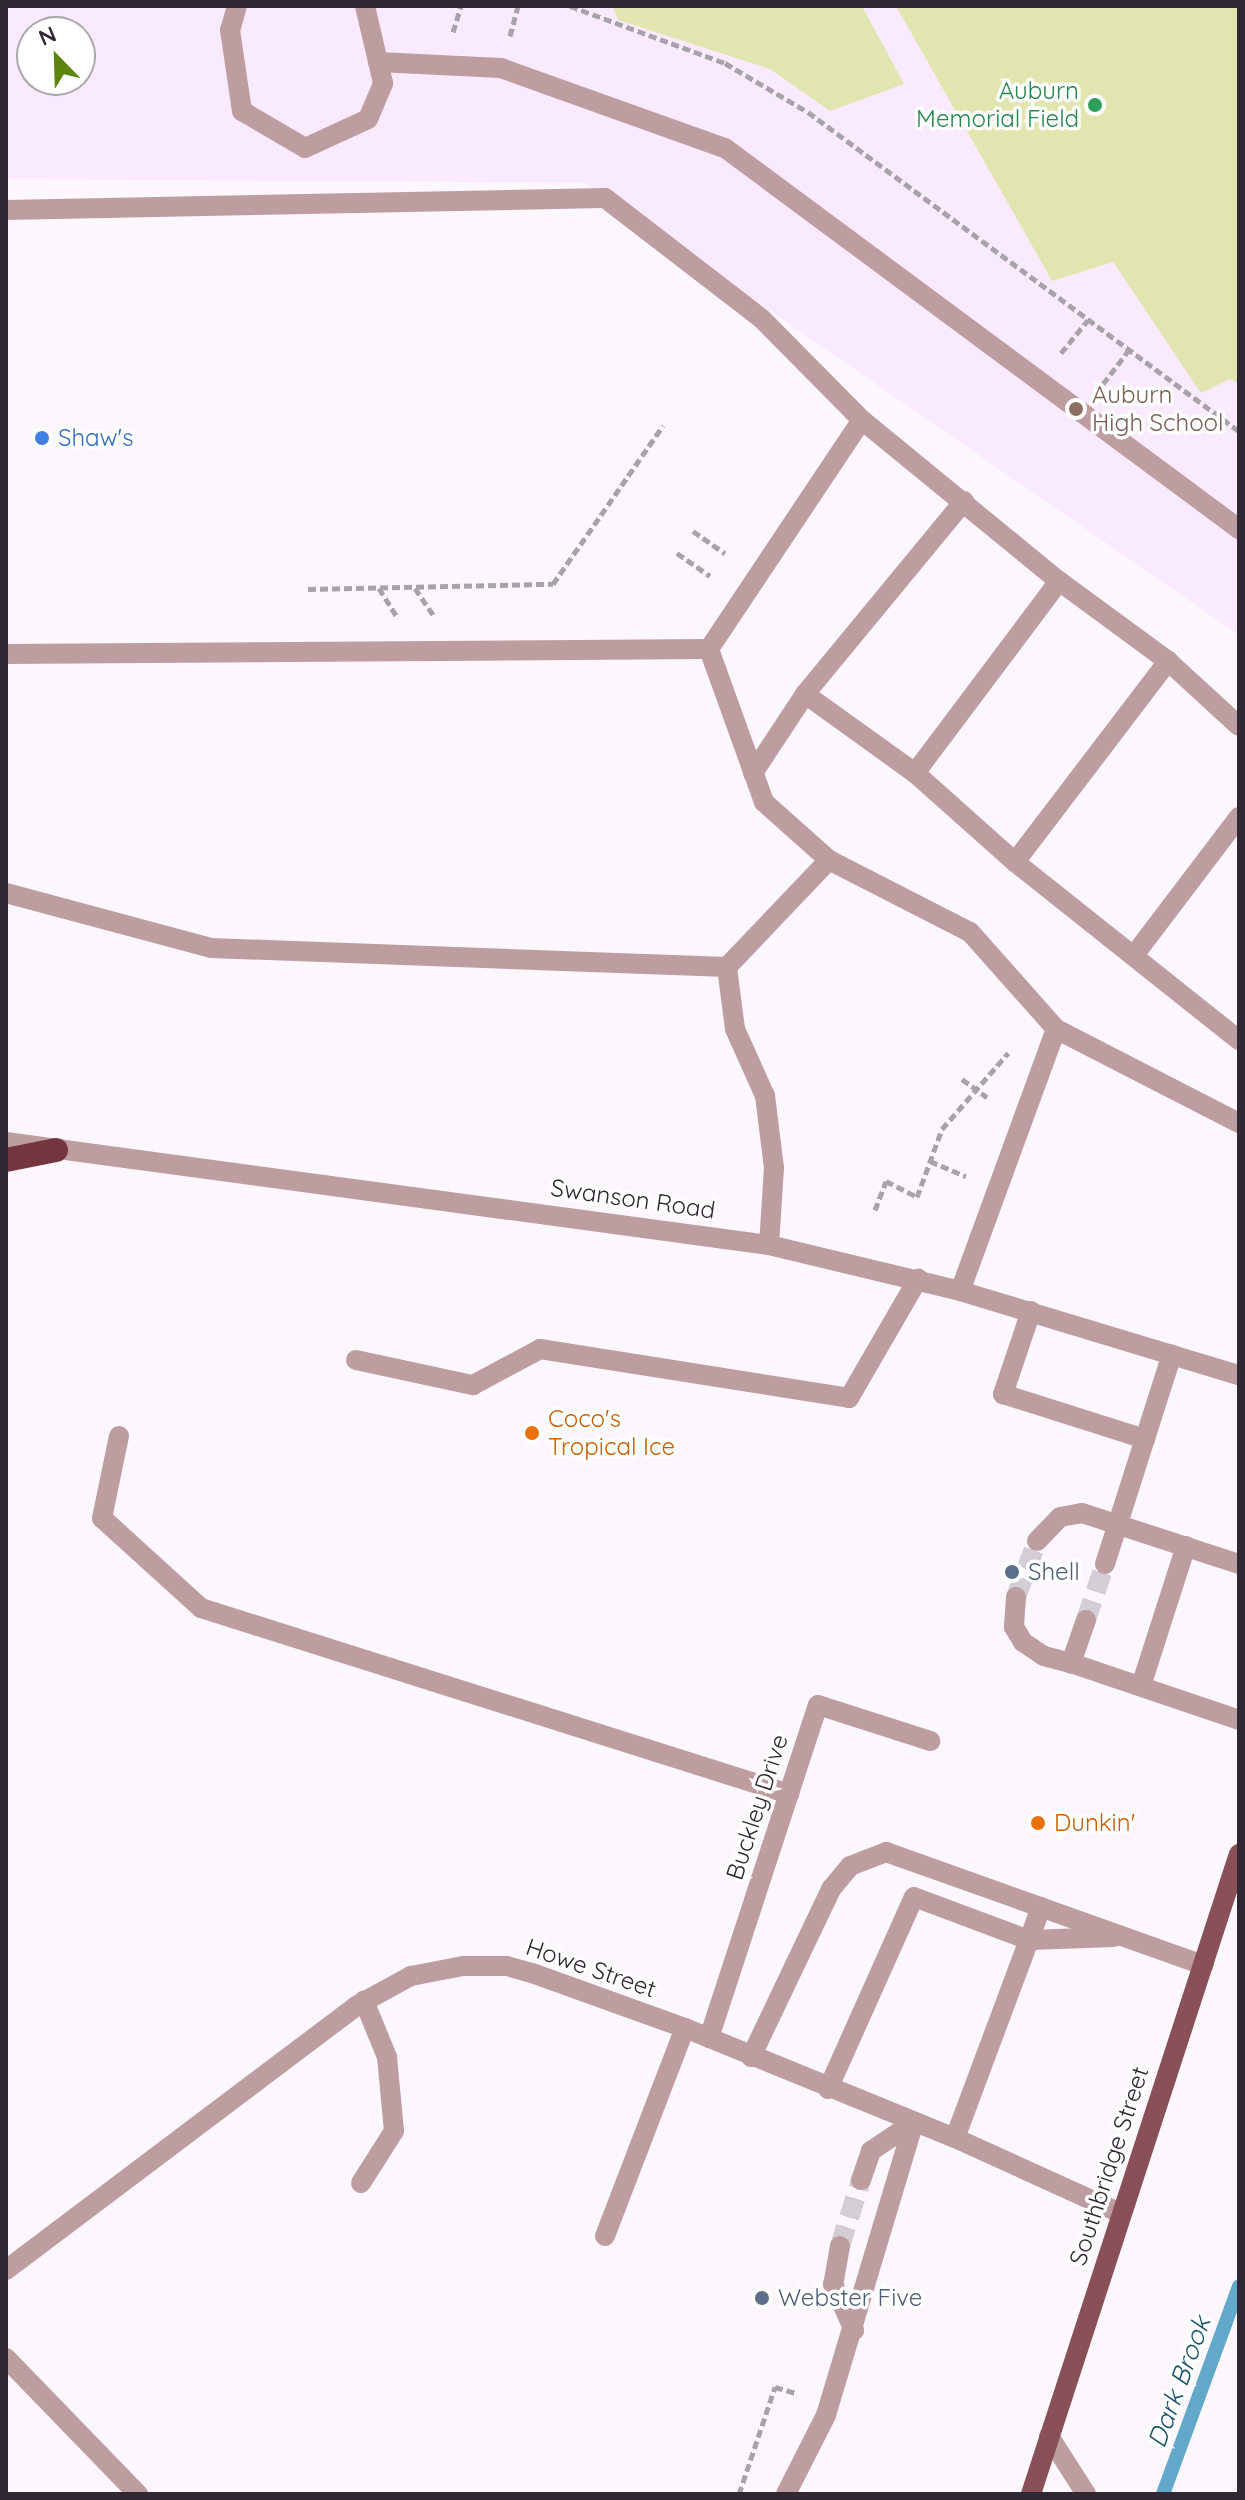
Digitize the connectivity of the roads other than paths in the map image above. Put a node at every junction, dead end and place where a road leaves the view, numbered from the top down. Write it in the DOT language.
graph roads {
  1 [pos="237,6"];
  2 [pos="365,6"];
  3 [pos="378,62"];
  4 [pos="6,210"];
  5 [pos="862,420"];
  6 [pos="964,501"];
  7 [pos="1239,529"];
  8 [pos="1059,581"];
  9 [pos="709,649"];
  10 [pos="6,654"];
  11 [pos="1168,661"];
  12 [pos="805,694"];
  13 [pos="1239,726"];
  14 [pos="753,773"];
  15 [pos="915,773"];
  16 [pos="1239,817"];
  17 [pos="829,860"];
  18 [pos="1015,862"];
  19 [pos="6,893"];
  20 [pos="1135,954"];
  21 [pos="727,967"];
  22 [pos="1056,1029"];
  23 [pos="1239,1040"];
  24 [pos="1239,1123"];
  25 [pos="6,1142"];
  26 [pos="56,1150"];
  27 [pos="6,1160"];
  28 [pos="769,1245"];
  29 [pos="918,1279"];
  30 [pos="960,1291"];
  31 [pos="1031,1311"];
  32 [pos="1172,1354"];
  33 [pos="356,1360"];
  34 [pos="1239,1375"];
  35 [pos="119,1436"];
  36 [pos="1145,1439"];
  37 [pos="1119,1523"];
  38 [pos="1037,1541"];
  39 [pos="1186,1546"];
  40 [pos="1105,1564"];
  41 [pos="1239,1564"];
  42 [pos="1016,1597"];
  43 [pos="1086,1620"];
  44 [pos="1071,1663"];
  45 [pos="1141,1686"];
  46 [pos="1239,1720"];
  47 [pos="930,1741"];
  48 [pos="789,1794"];
  49 [pos="1239,1854"];
  50 [pos="926,1867"];
  51 [pos="914,1897"];
  52 [pos="1041,1907"];
  53 [pos="1124,1937"];
  54 [pos="1029,1940"];
  55 [pos="1203,1965"];
  56 [pos="364,2001"];
  57 [pos="685,2028"];
  58 [pos="709,2038"];
  59 [pos="751,2057"];
  60 [pos="828,2089"];
  61 [pos="914,2122"];
  62 [pos="955,2138"];
  63 [pos="861,2180"];
  64 [pos="361,2183"];
  65 [pos="1120,2213"];
  66 [pos="605,2236"];
  67 [pos="840,2246"];
  68 [pos="6,2270"];
  69 [pos="854,2330"];
  70 [pos="6,2358"];
  71 [pos="1049,2436"];
  72 [pos="138,2494"];
  73 [pos="786,2494"];
  74 [pos="1031,2494"];
  75 [pos="1086,2494"];
  1 -- 3 [label="street"];
  2 -- 3 [label="street"];
  3 -- 7 [label="street"];
  4 -- 5 [label="street"];
  5 -- 6 [label="street"];
  5 -- 9 [label="street"];
  6 -- 8 [label="street"];
  6 -- 12 [label="street"];
  8 -- 11 [label="street"];
  8 -- 15 [label="street"];
  9 -- 10 [label="street"];
  9 -- 14 [label="street"];
  11 -- 13 [label="street"];
  11 -- 18 [label="street"];
  12 -- 14 [label="street"];
  12 -- 15 [label="street"];
  14 -- 17 [label="street"];
  15 -- 18 [label="street"];
  16 -- 20 [label="street"];
  17 -- 21 [label="street"];
  17 -- 22 [label="street"];
  18 -- 20 [label="street"];
  19 -- 21 [label="street"];
  20 -- 23 [label="street"];
  21 -- 28 [label="street"];
  22 -- 24 [label="street"];
  22 -- 30 [label="street"];
  25 -- 26 [label="street, Swanson Road"];
  26 -- 27 [label="highway"];
  26 -- 28 [label="street, Swanson Road"];
  28 -- 29 [label="street, Swanson Road"];
  29 -- 30 [label="street, Swanson Road"];
  29 -- 33 [label="street"];
  30 -- 31 [label="street, Swanson Road"];
  31 -- 32 [label="street, Swanson Road"];
  31 -- 36 [label="street"];
  32 -- 34 [label="street, Swanson Road"];
  32 -- 36 [label="street"];
  35 -- 48 [label="street"];
  36 -- 37 [label="street"];
  37 -- 38 [label="street"];
  37 -- 39 [label="street"];
  37 -- 40 [label="street"];
  39 -- 41 [label="street"];
  39 -- 45 [label="street"];
  42 -- 44 [label="street"];
  43 -- 44 [label="street"];
  44 -- 45 [label="street"];
  45 -- 46 [label="street"];
  47 -- 48 [label="street, Buckley Drive"];
  48 -- 58 [label="street, Buckley Drive"];
  49 -- 55 [label="main road, Southbridge Street"];
  50 -- 51 [label="street"];
  50 -- 52 [label="street"];
  50 -- 59 [label="street"];
  51 -- 54 [label="street"];
  51 -- 60 [label="street"];
  52 -- 53 [label="street"];
  52 -- 54 [label="street"];
  53 -- 54 [label="street"];
  53 -- 55 [label="street"];
  54 -- 62 [label="street"];
  55 -- 65 [label="main road, Southbridge Street"];
  56 -- 57 [label="street, Howe Street"];
  56 -- 64 [label="street"];
  56 -- 68 [label="street, Howe Street"];
  57 -- 58 [label="street, Howe Street"];
  57 -- 66 [label="street"];
  58 -- 59 [label="street, Howe Street"];
  59 -- 60 [label="street, Howe Street"];
  60 -- 61 [label="street, Howe Street"];
  61 -- 62 [label="street, Howe Street"];
  61 -- 63 [label="street"];
  61 -- 69 [label="street"];
  62 -- 65 [label="street, Howe Street"];
  65 -- 71 [label="main road, Southbridge Street"];
  67 -- 69 [label="street"];
  69 -- 73 [label="street"];
  70 -- 72 [label="street"];
  71 -- 74 [label="main road, Southbridge Street"];
  71 -- 75 [label="street"];
}
